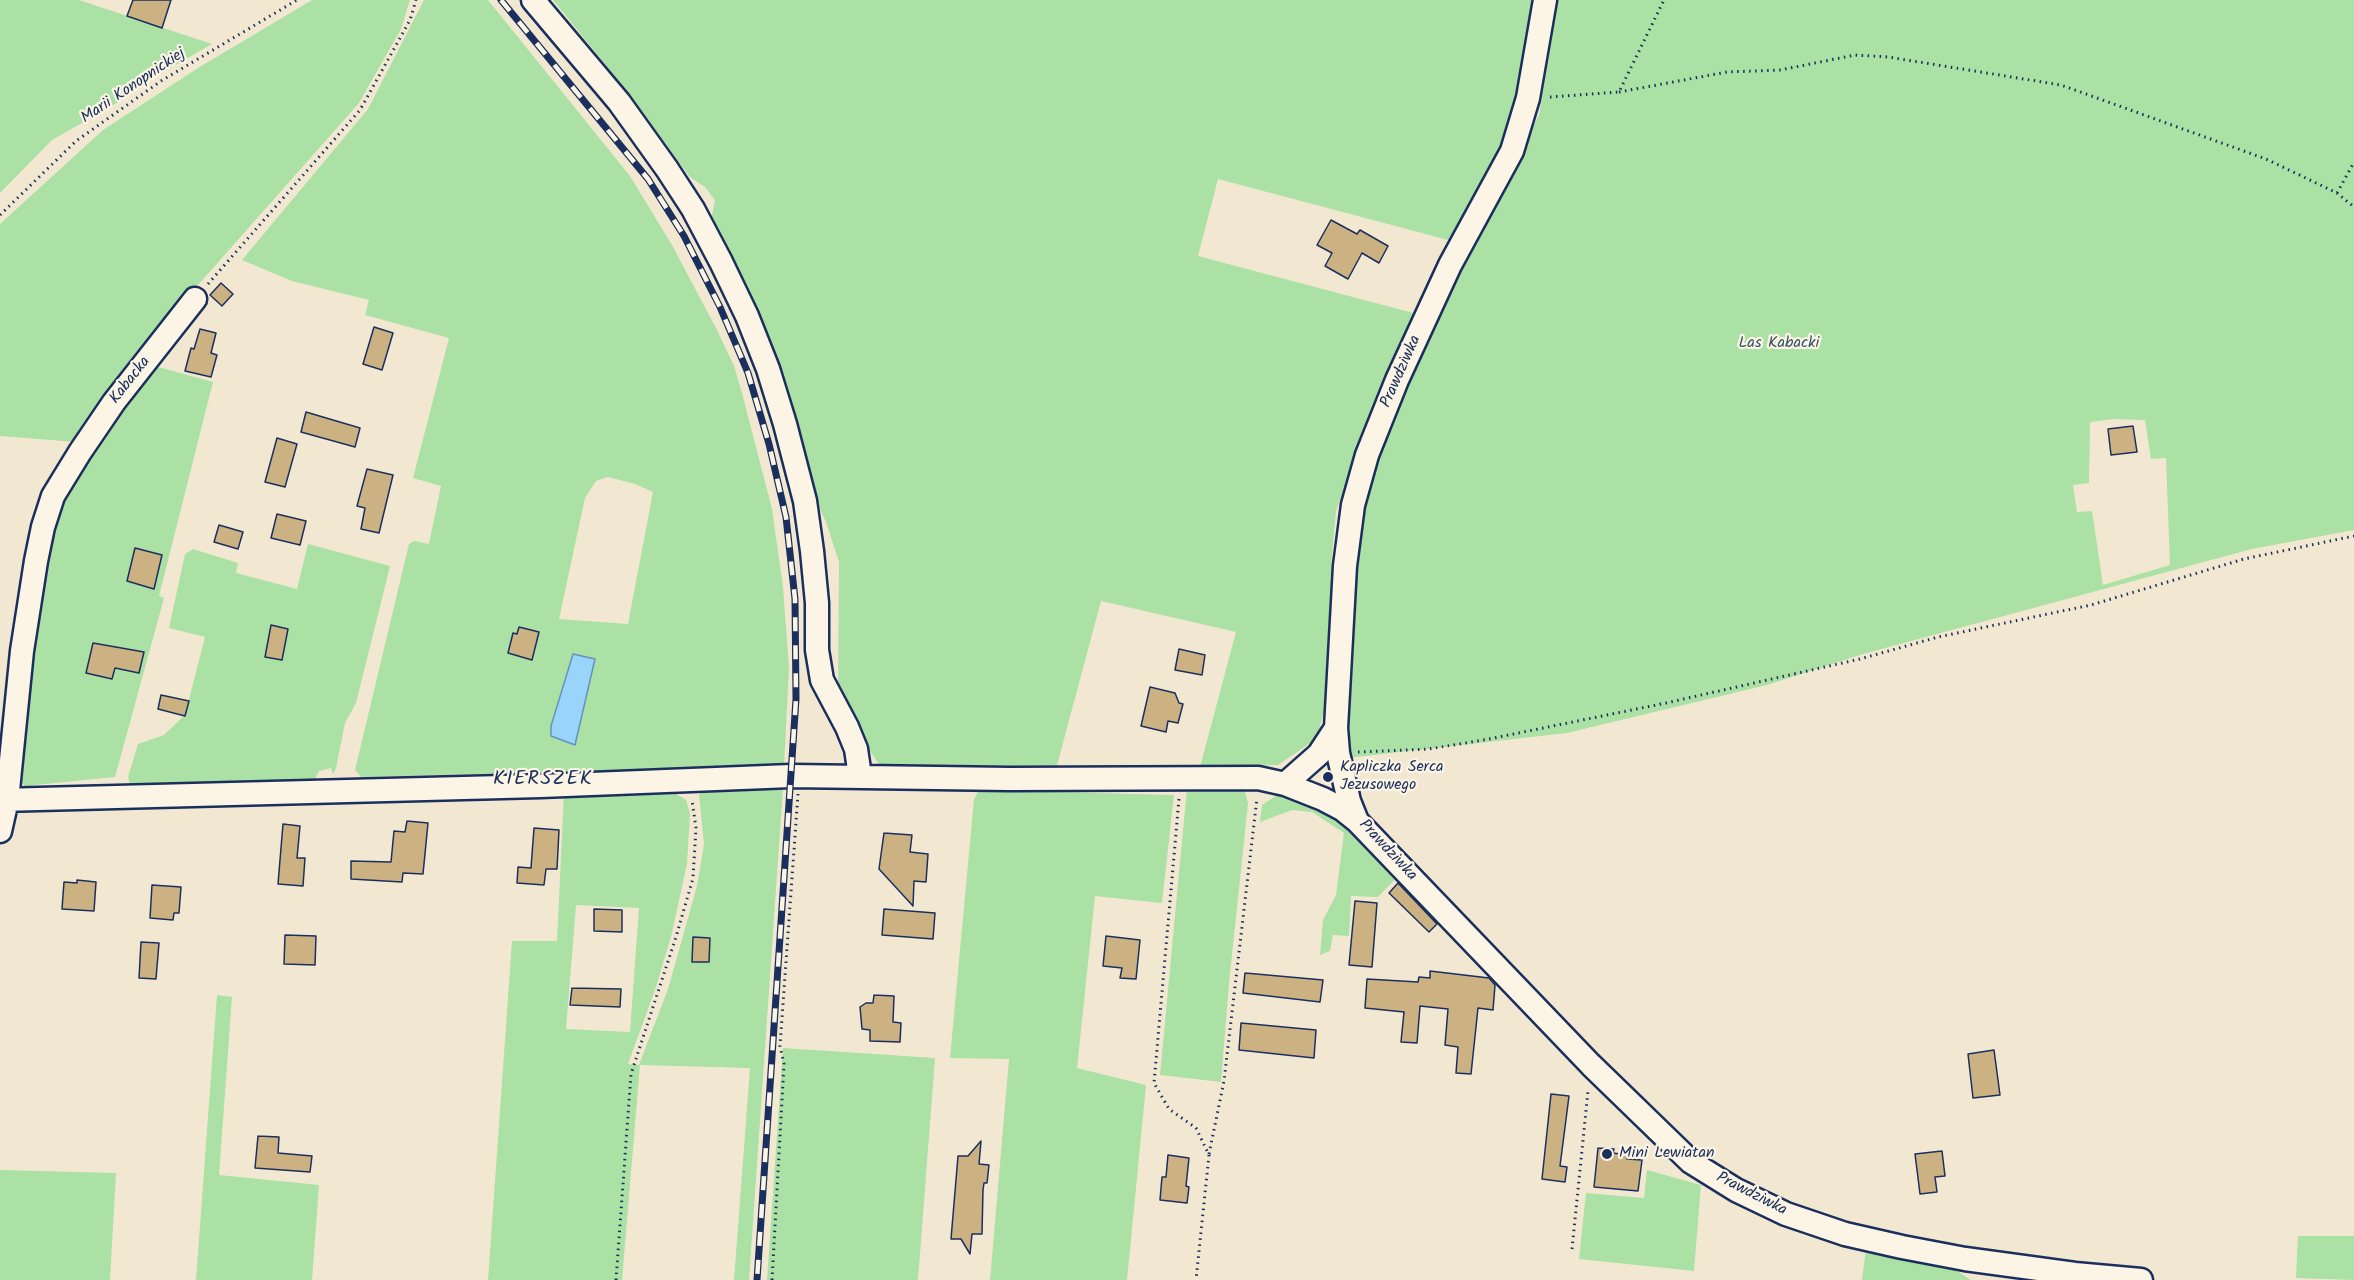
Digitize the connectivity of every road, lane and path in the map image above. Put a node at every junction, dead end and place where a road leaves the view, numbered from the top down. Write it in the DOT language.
graph roads {
  1 [pos="297,0"];
  2 [pos="416,0"];
  3 [pos="533,0"];
  4 [pos="1545,0"];
  5 [pos="1664,0"];
  6 [pos="1619,92"];
  7 [pos="1528,98"];
  8 [pos="2354,162"];
  9 [pos="2337,193"];
  10 [pos="2354,207"];
  11 [pos="0,215"];
  12 [pos="195,299"];
  13 [pos="2354,537"];
  14 [pos="1336,728"];
  15 [pos="1338,753"];
  16 [pos="860,776"];
  17 [pos="797,777"];
  18 [pos="1258,778"];
  19 [pos="1180,779"];
  20 [pos="690,780"];
  21 [pos="1285,784"];
  22 [pos="4,800"];
  23 [pos="1357,820"];
  24 [pos="0,831"];
  25 [pos="1591,1065"];
  26 [pos="1209,1155"];
  27 [pos="1572,1249"];
  28 [pos="616,1280"];
  29 [pos="772,1280"];
  30 [pos="1197,1280"];
  31 [pos="2141,1280"];
  1 -- 11 [label="path, Marii Konopnickiej"];
  2 -- 12 [label="path"];
  3 -- 16 [label="street"];
  4 -- 7 [label="street, Prawdziwka"];
  5 -- 6 [label="path"];
  6 -- 7 [label="path"];
  6 -- 9 [label="path"];
  7 -- 14 [label="street, Prawdziwka"];
  8 -- 9 [label="path"];
  9 -- 10 [label="path"];
  12 -- 22 [label="street, Kabacka"];
  13 -- 15 [label="path"];
  14 -- 15 [label="street, Prawdziwka"];
  14 -- 21 [label="street"];
  15 -- 23 [label="street, Prawdziwka"];
  16 -- 17 [label="street"];
  16 -- 19 [label="street"];
  17 -- 20 [label="street"];
  17 -- 29 [label="path"];
  18 -- 19 [label="street"];
  18 -- 21 [label="street"];
  18 -- 26 [label="path"];
  19 -- 26 [label="path"];
  20 -- 22 [label="street"];
  20 -- 28 [label="path"];
  21 -- 23 [label="street"];
  22 -- 24 [label="street, Kabacka"];
  23 -- 25 [label="street, Prawdziwka"];
  25 -- 27 [label="path"];
  25 -- 31 [label="street, Prawdziwka"];
  26 -- 30 [label="path"];
}
